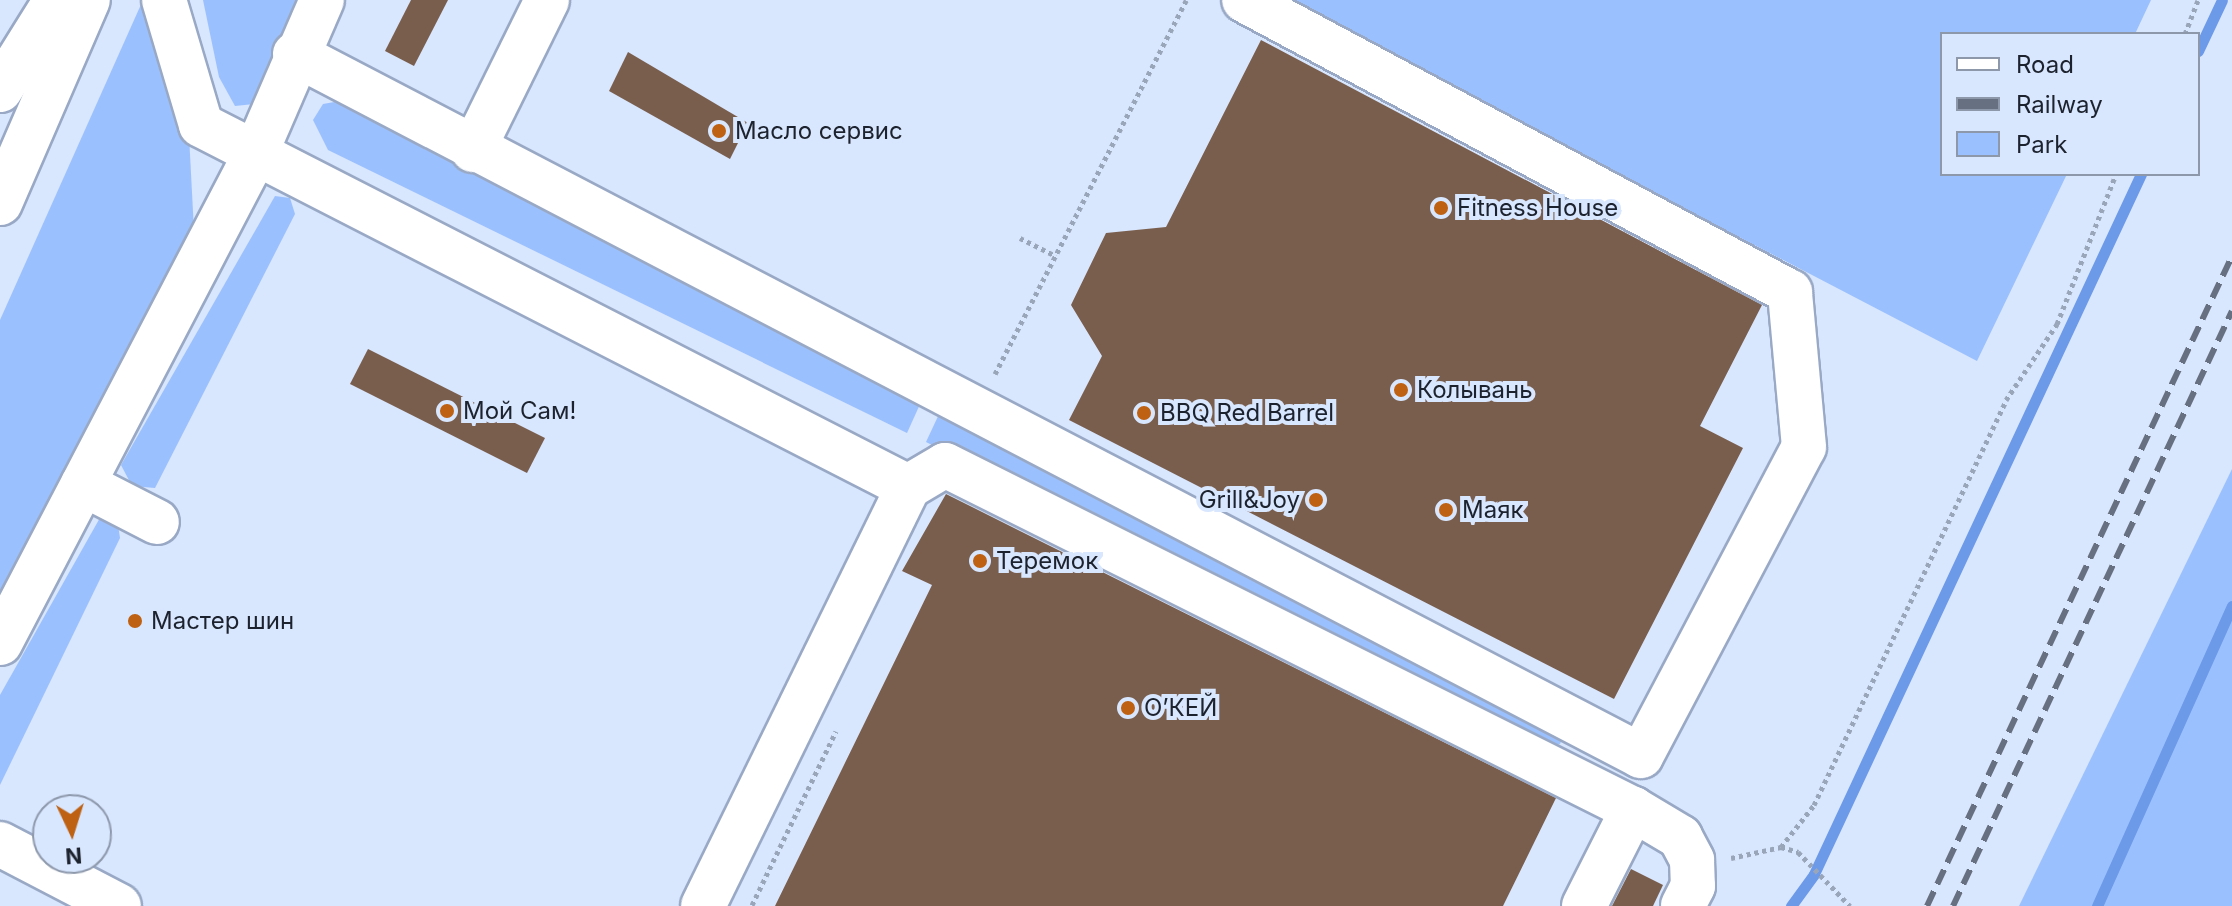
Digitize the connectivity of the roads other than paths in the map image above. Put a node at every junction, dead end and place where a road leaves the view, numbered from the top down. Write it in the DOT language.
graph roads {
  1 [pos="56,0"];
  2 [pos="88,0"];
  3 [pos="164,0"];
  4 [pos="322,0"];
  5 [pos="547,0"];
  6 [pos="1244,0"];
  7 [pos="295,54"];
  8 [pos="0,90"];
  9 [pos="473,150"];
  10 [pos="254,157"];
  11 [pos="0,203"];
  12 [pos="83,484"];
  13 [pos="908,487"];
  14 [pos="157,522"];
  15 [pos="0,643"];
  16 [pos="1633,809"];
  17 [pos="0,844"];
  18 [pos="119,906"];
  19 [pos="703,906"];
  20 [pos="1584,906"];
  21 [pos="1683,906"];
  1 -- 8 [label="main road"];
  2 -- 11 [label="main road"];
  3 -- 10 [label="main road"];
  4 -- 7 [label="main road"];
  5 -- 9 [label="main road"];
  6 -- 9 [label="main road"];
  7 -- 9 [label="main road"];
  7 -- 10 [label="main road"];
  10 -- 12 [label="main road"];
  10 -- 13 [label="main road"];
  12 -- 14 [label="main road"];
  12 -- 15 [label="main road"];
  13 -- 16 [label="main road"];
  13 -- 19 [label="main road"];
  16 -- 20 [label="main road"];
  16 -- 21 [label="main road"];
  17 -- 18 [label="main road"];
}
